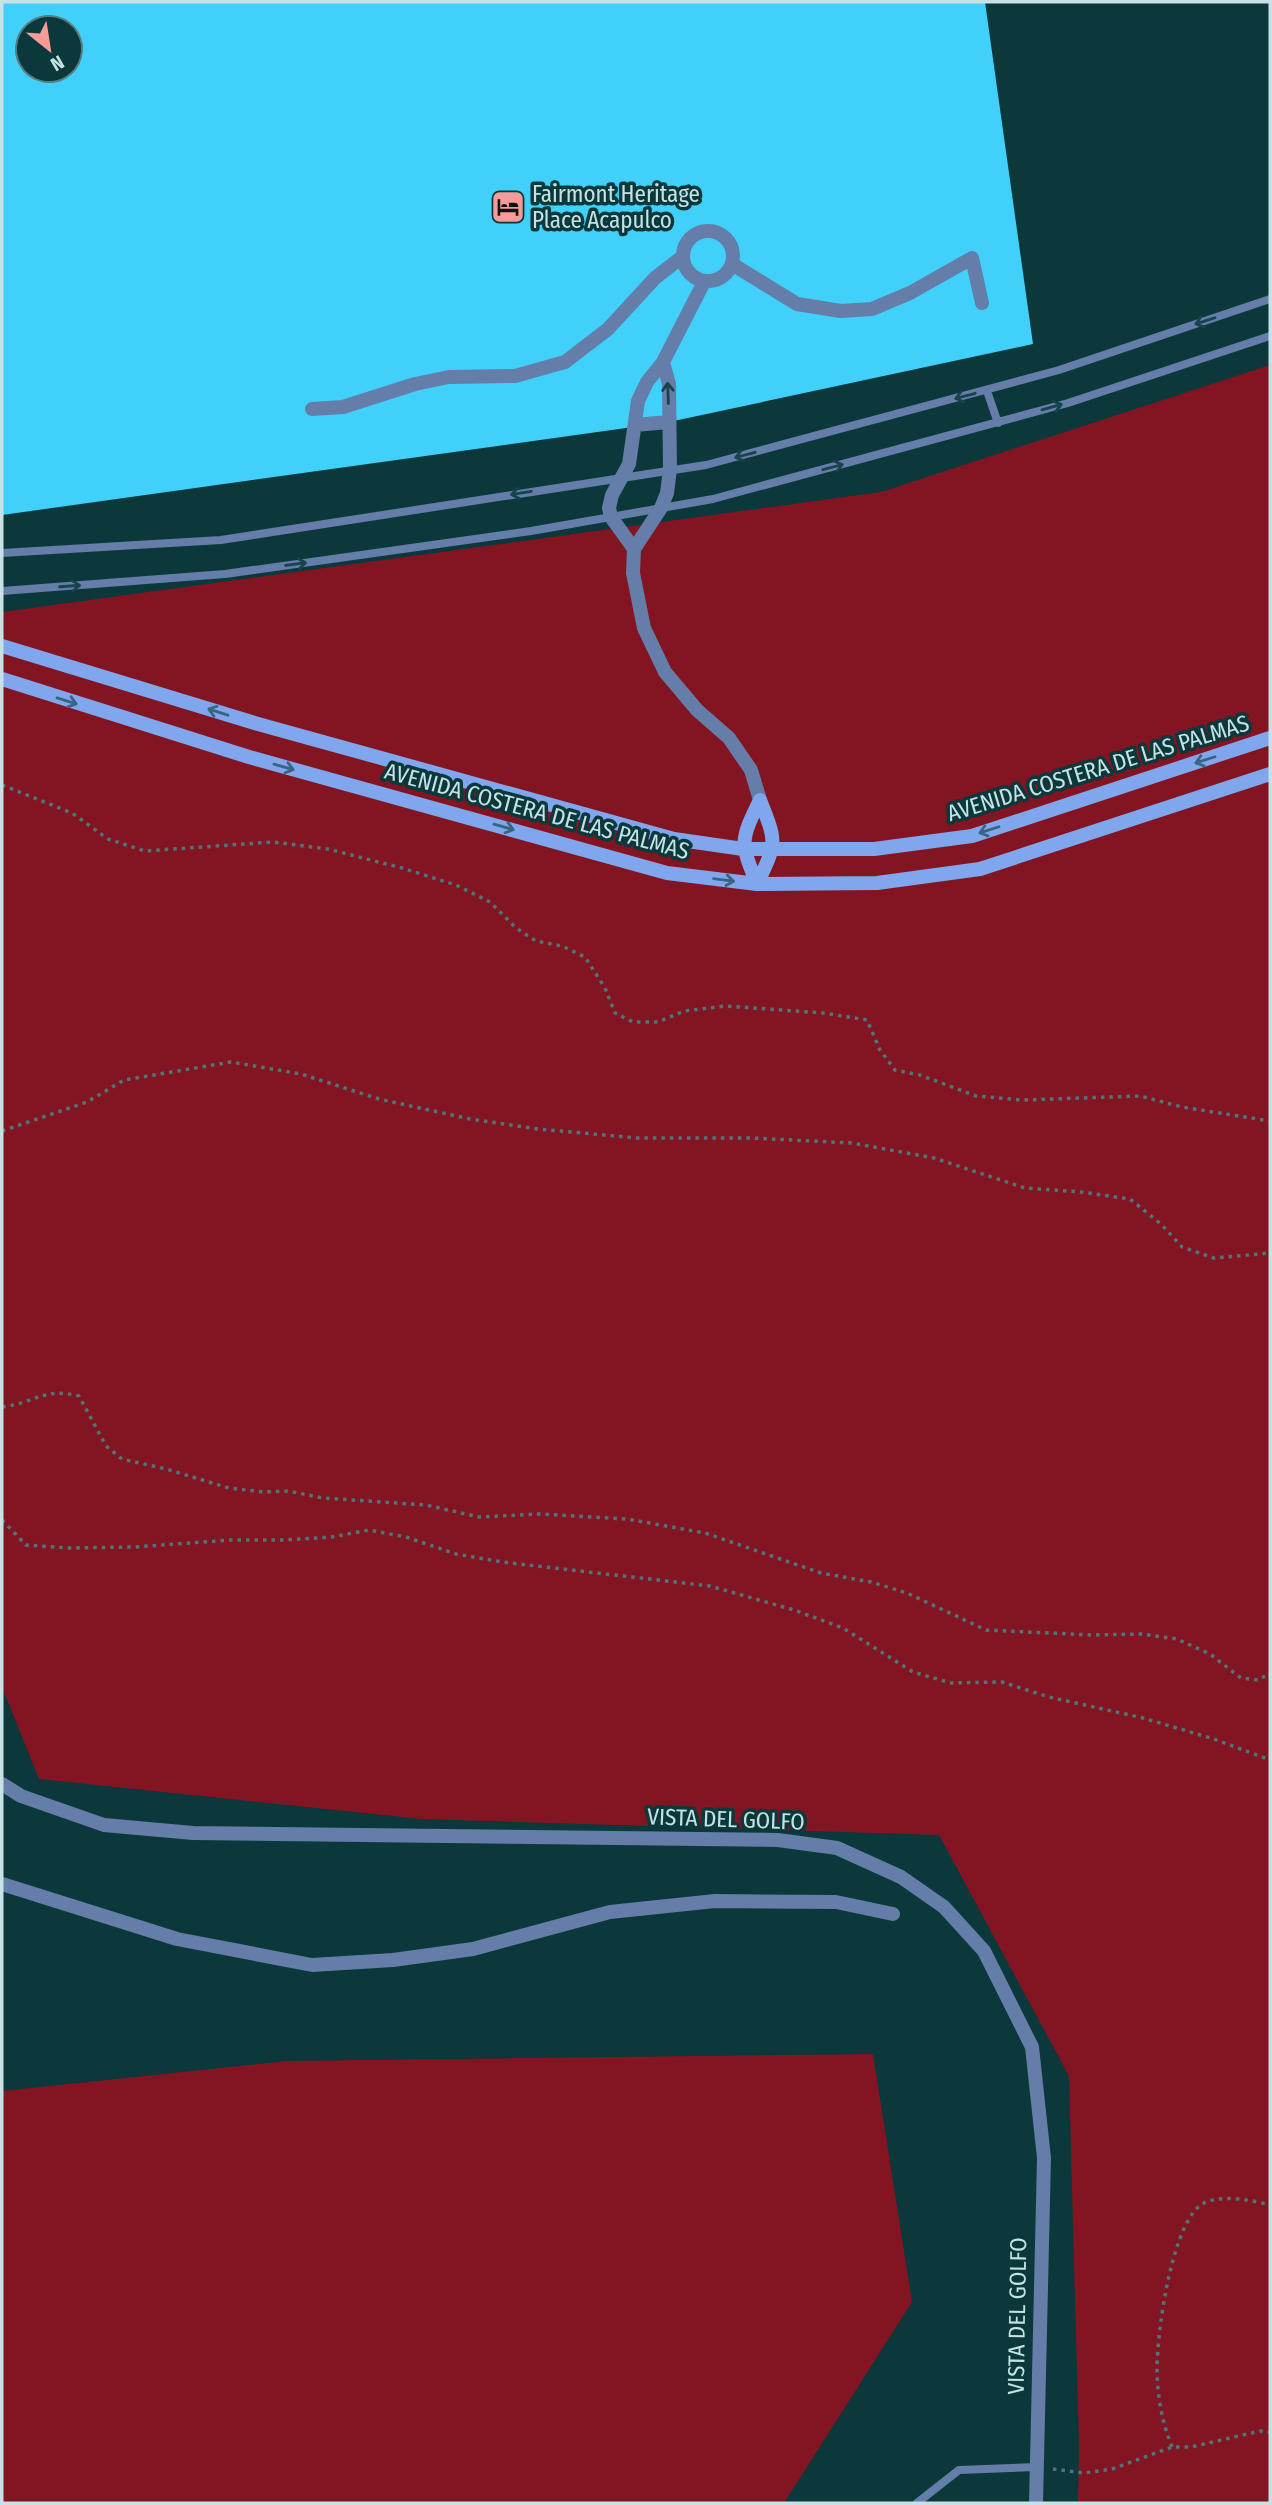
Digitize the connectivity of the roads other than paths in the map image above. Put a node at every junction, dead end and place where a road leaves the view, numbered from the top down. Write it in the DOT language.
graph roads {
  1 [pos="682,257"];
  2 [pos="732,264"];
  3 [pos="704,282"];
  4 [pos="1270,299"];
  5 [pos="982,303"];
  6 [pos="1270,336"];
  7 [pos="663,362"];
  8 [pos="987,391"];
  9 [pos="312,409"];
  10 [pos="669,422"];
  11 [pos="998,423"];
  12 [pos="635,425"];
  13 [pos="670,469"];
  14 [pos="621,478"];
  15 [pos="662,508"];
  16 [pos="611,517"];
  17 [pos="634,549"];
  18 [pos="2,553"];
  19 [pos="2,591"];
  20 [pos="2,646"];
  21 [pos="2,680"];
  22 [pos="1270,738"];
  23 [pos="1270,774"];
  24 [pos="760,800"];
  25 [pos="743,849"];
  26 [pos="774,850"];
  27 [pos="757,884"];
  28 [pos="3,1786"];
  29 [pos="2,1884"];
  30 [pos="893,1914"];
  31 [pos="1037,2467"];
  32 [pos="917,2503"];
  33 [pos="1036,2503"];
  1 -- 2 [label="street"];
  1 -- 3 [label="street"];
  1 -- 9 [label="street"];
  2 -- 3 [label="street"];
  2 -- 5 [label="street"];
  3 -- 7 [label="street"];
  4 -- 8 [label="lane, one-way"];
  11 -- 6 [label="lane, one-way"];
  10 -- 7 [label="street, one-way"];
  7 -- 12 [label="street"];
  8 -- 11 [label="lane"];
  8 -- 13 [label="lane, one-way"];
  10 -- 12 [label="street"];
  10 -- 13 [label="street"];
  15 -- 11 [label="lane, one-way"];
  12 -- 14 [label="street"];
  13 -- 14 [label="lane"];
  13 -- 15 [label="street"];
  14 -- 16 [label="street"];
  14 -- 18 [label="lane, one-way"];
  15 -- 16 [label="lane"];
  15 -- 17 [label="street"];
  16 -- 17 [label="street"];
  19 -- 16 [label="lane, one-way"];
  17 -- 24 [label="street"];
  25 -- 20 [label="main road, AVENIDA COSTERA DE LAS PALMAS, one-way"];
  21 -- 27 [label="main road, AVENIDA COSTERA DE LAS PALMAS, one-way"];
  22 -- 26 [label="main road, AVENIDA COSTERA DE LAS PALMAS, one-way"];
  23 -- 27 [label="main road, AVENIDA COSTERA DE LAS PALMAS"];
  24 -- 25 [label="main road"];
  24 -- 26 [label="main road"];
  25 -- 26 [label="main road, AVENIDA COSTERA DE LAS PALMAS"];
  25 -- 27 [label="main road"];
  26 -- 27 [label="main road"];
  28 -- 31 [label="street, VISTA DEL GOLFO"];
  29 -- 30 [label="street"];
  31 -- 32 [label="lane"];
  31 -- 33 [label="street, VISTA DEL GOLFO"];
}
